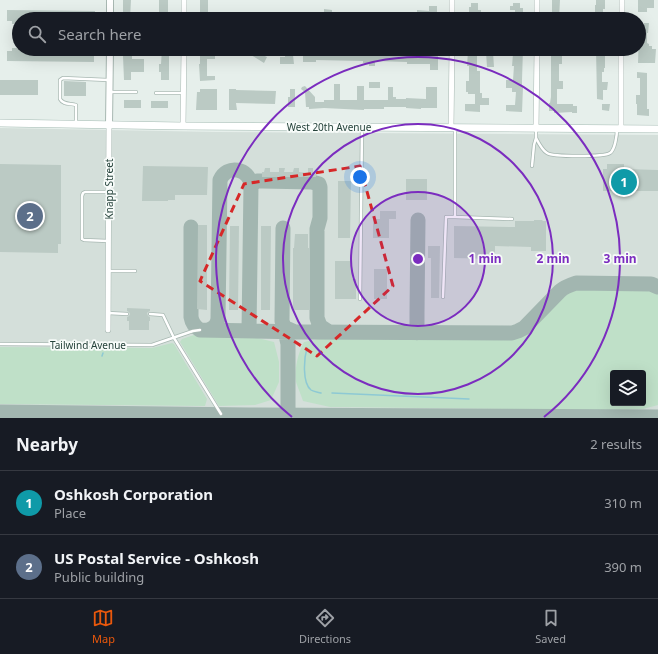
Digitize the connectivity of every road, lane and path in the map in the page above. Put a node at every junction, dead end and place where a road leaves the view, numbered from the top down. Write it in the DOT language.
graph roads {
  1 [pos="110,0"];
  2 [pos="184,0"];
  3 [pos="452,0"];
  4 [pos="537,0"];
  5 [pos="622,0"];
  6 [pos="110,12"];
  7 [pos="184,12"];
  8 [pos="452,12"];
  9 [pos="537,12"];
  10 [pos="622,12"];
  11 [pos="110,56"];
  12 [pos="184,56"];
  13 [pos="452,56"];
  14 [pos="537,56"];
  15 [pos="621,56"];
  16 [pos="110,80"];
  17 [pos="110,92"];
  18 [pos="136,92"];
  19 [pos="184,92"];
  20 [pos="156,93"];
  21 [pos="0,123"];
  22 [pos="76,124"];
  23 [pos="109,124"];
  24 [pos="183,126"];
  25 [pos="362,128"];
  26 [pos="453,128"];
  27 [pos="536,129"];
  28 [pos="619,129"];
  29 [pos="658,129"];
  30 [pos="536,138"];
  31 [pos="532,166"];
  32 [pos="109,192"];
  33 [pos="455,217"];
  34 [pos="512,219"];
  35 [pos="109,241"];
  36 [pos="108,271"];
  37 [pos="135,271"];
  38 [pos="443,297"];
  39 [pos="360,299"];
  40 [pos="108,313"];
  41 [pos="127,314"];
  42 [pos="150,314"];
  43 [pos="108,330"];
  44 [pos="200,330"];
  45 [pos="174,338"];
  46 [pos="0,344"];
  47 [pos="220,414"];
  1 -- 6 [label="street"];
  2 -- 7 [label="street"];
  3 -- 8 [label="street"];
  4 -- 9 [label="street"];
  5 -- 10 [label="street"];
  11 -- 16 [label="street, Knapp Street"];
  12 -- 19 [label="street"];
  13 -- 26 [label="street"];
  14 -- 27 [label="street"];
  15 -- 28 [label="street"];
  16 -- 17 [label="street, Knapp Street"];
  16 -- 22 [label="lane"];
  17 -- 18 [label="lane"];
  17 -- 23 [label="street, Knapp Street"];
  19 -- 20 [label="lane"];
  19 -- 24 [label="street"];
  21 -- 22 [label="main road, West 20th Avenue"];
  22 -- 23 [label="main road, West 20th Avenue"];
  23 -- 24 [label="main road, West 20th Avenue"];
  23 -- 32 [label="street, Knapp Street"];
  24 -- 25 [label="main road, West 20th Avenue"];
  25 -- 26 [label="main road, West 20th Avenue"];
  25 -- 39 [label="lane"];
  26 -- 27 [label="main road, West 20th Avenue"];
  26 -- 33 [label="lane"];
  27 -- 28 [label="main road, West 20th Avenue"];
  27 -- 30 [label="lane"];
  28 -- 29 [label="main road, West 20th Avenue"];
  28 -- 30 [label="lane"];
  30 -- 31 [label="lane"];
  32 -- 35 [label="street, Knapp Street"];
  32 -- 35 [label="lane"];
  33 -- 34 [label="lane"];
  33 -- 38 [label="lane"];
  35 -- 36 [label="street, Knapp Street"];
  36 -- 37 [label="lane"];
  36 -- 40 [label="street, Knapp Street"];
  40 -- 41 [label="lane"];
  40 -- 43 [label="street, Knapp Street"];
  42 -- 45 [label="lane"];
  44 -- 45 [label="lane, Tailwind Avenue"];
  45 -- 46 [label="lane, Tailwind Avenue"];
  45 -- 47 [label="lane"];
}
